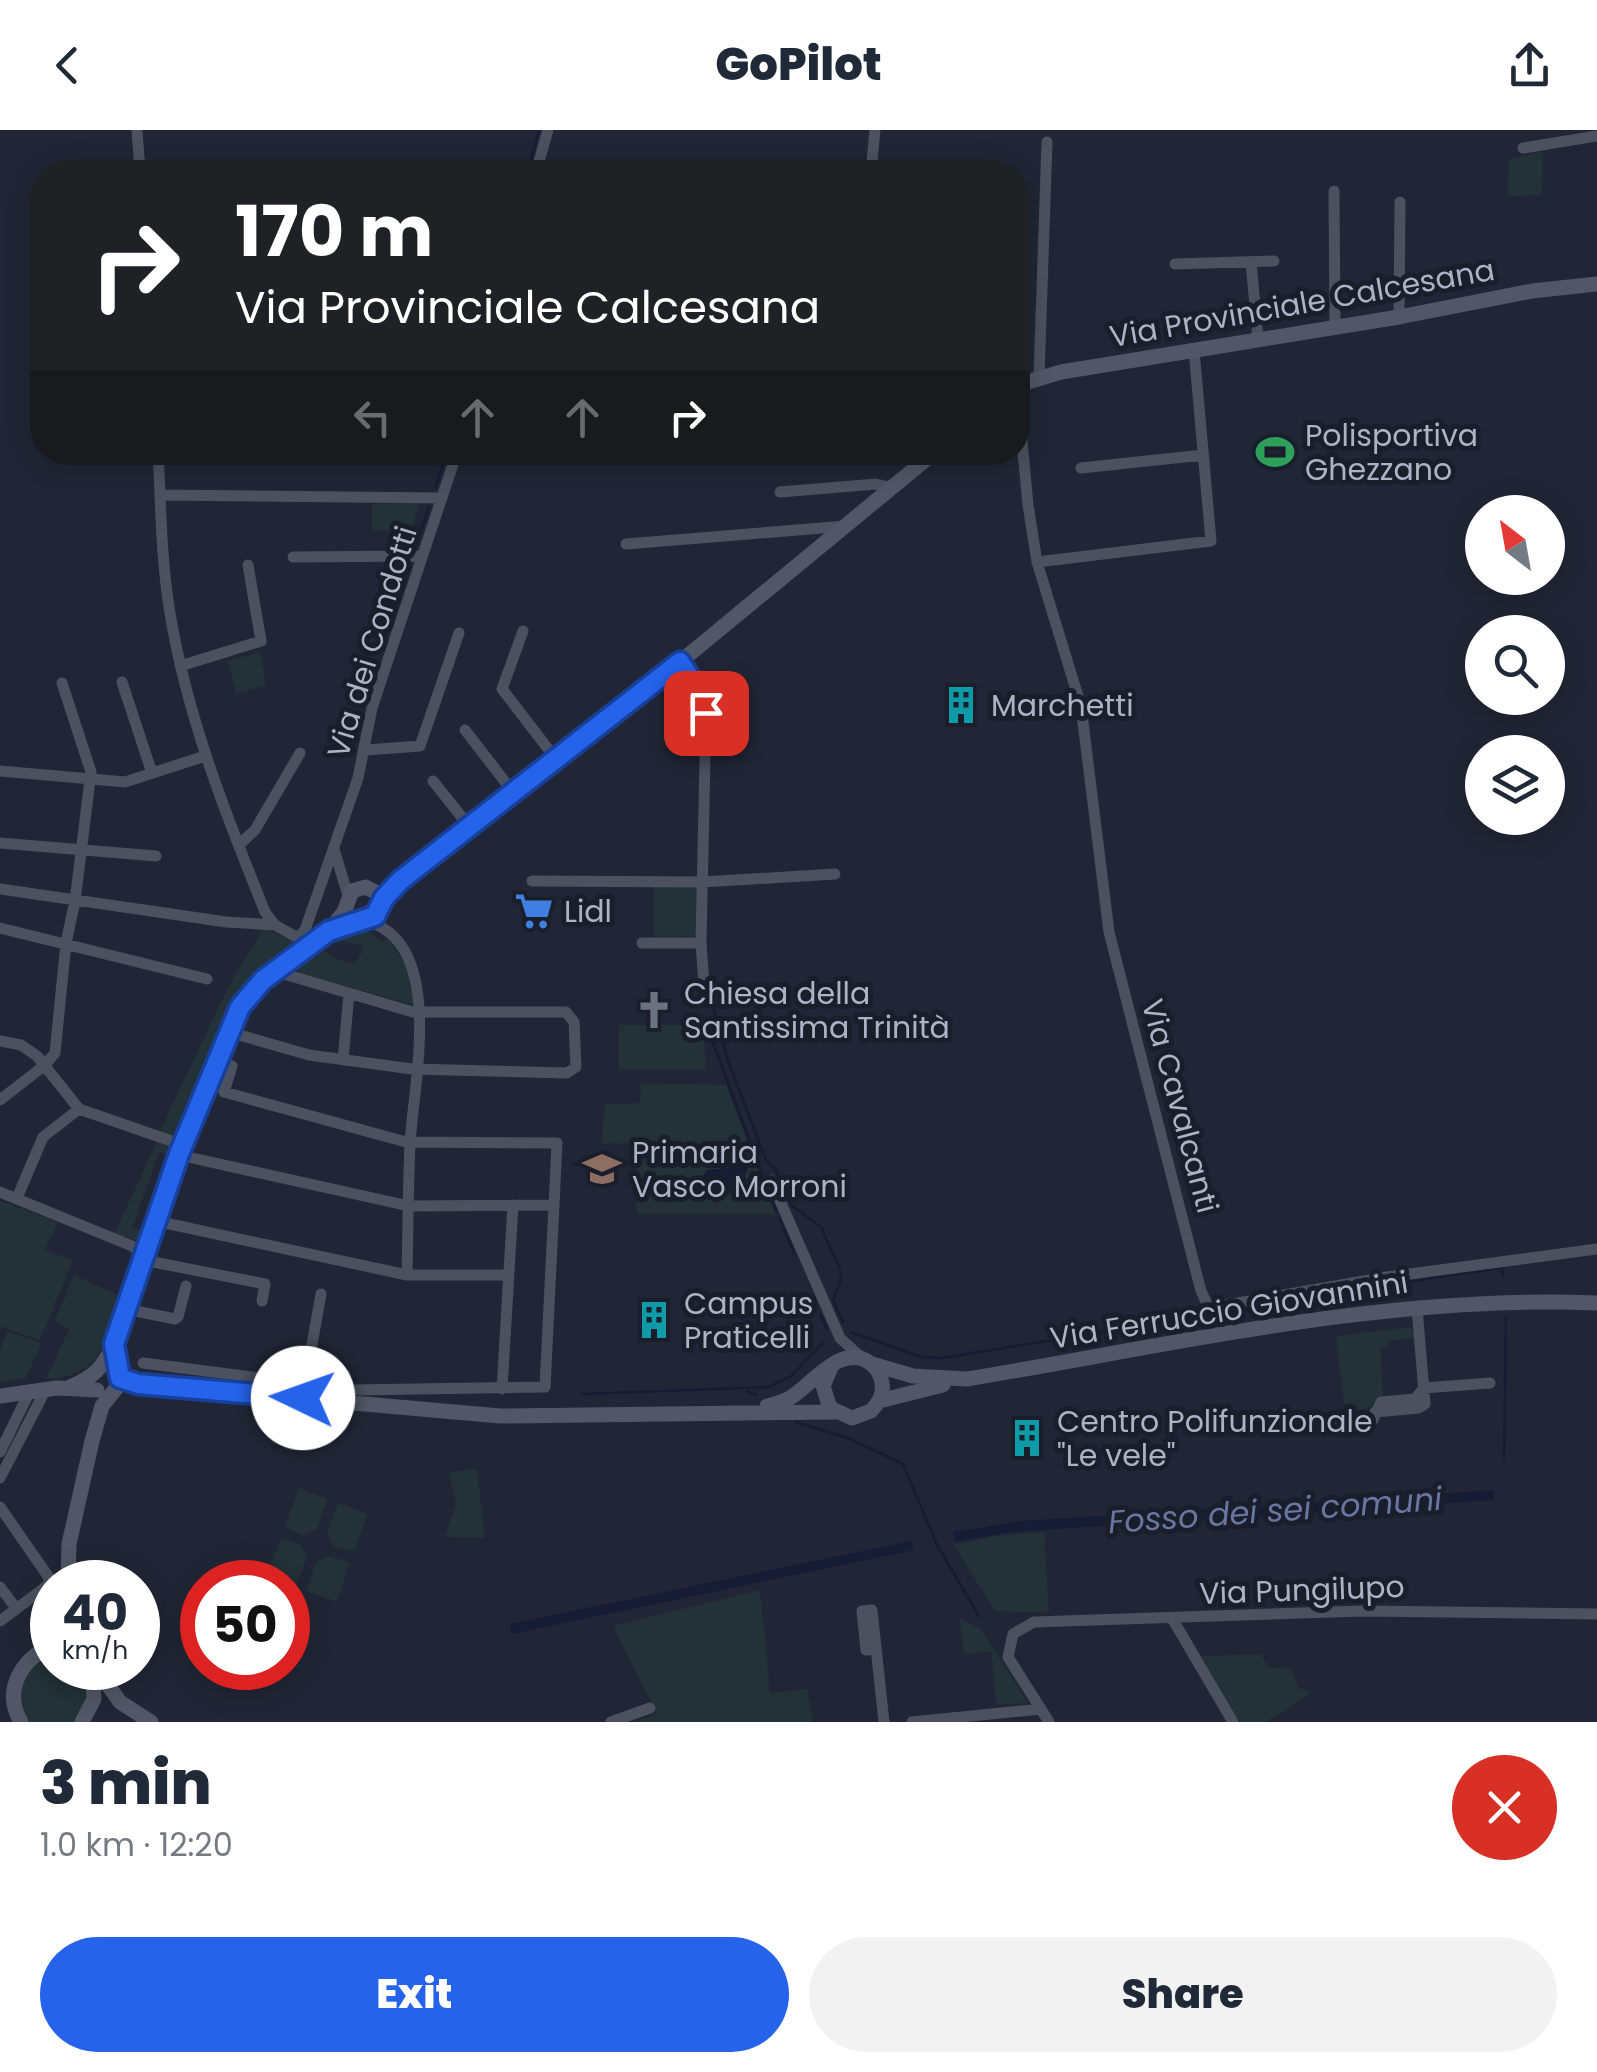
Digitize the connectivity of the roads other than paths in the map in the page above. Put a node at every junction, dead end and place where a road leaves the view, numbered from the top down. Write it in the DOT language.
graph roads {
  1 [pos="138,130"];
  2 [pos="548,130"];
  3 [pos="875,130"];
  4 [pos="1597,136"];
  5 [pos="1047,142"];
  6 [pos="1523,148"];
  7 [pos="139,160"];
  8 [pos="539,160"];
  9 [pos="872,160"];
  10 [pos="1334,191"];
  11 [pos="1400,202"];
  12 [pos="1274,261"];
  13 [pos="1251,262"];
  14 [pos="1175,264"];
  15 [pos="1597,284"];
  16 [pos="1399,317"];
  17 [pos="1335,327"];
  18 [pos="1258,339"];
  19 [pos="1194,350"];
  20 [pos="1039,376"];
  21 [pos="1030,379"];
  22 [pos="1204,455"];
  23 [pos="159,465"];
  24 [pos="453,465"];
  25 [pos="921,465"];
  26 [pos="1024,465"];
  27 [pos="1081,468"];
  28 [pos="894,488"];
  29 [pos="780,492"];
  30 [pos="160,495"];
  31 [pos="442,498"];
  32 [pos="848,526"];
  33 [pos="626,544"];
  34 [pos="422,556"];
  35 [pos="293,557"];
  36 [pos="1038,562"];
  37 [pos="248,565"];
  38 [pos="523,630"];
  39 [pos="459,633"];
  40 [pos="680,662"];
  41 [pos="180,666"];
  42 [pos="122,682"];
  43 [pos="62,683"];
  44 [pos="465,730"];
  45 [pos="366,750"];
  46 [pos="300,753"];
  47 [pos="205,756"];
  48 [pos="556,759"];
  49 [pos="0,771"];
  50 [pos="152,773"];
  51 [pos="88,778"];
  52 [pos="433,780"];
  53 [pos="513,792"];
  54 [pos="469,826"];
  55 [pos="0,843"];
  56 [pos="240,844"];
  57 [pos="334,844"];
  58 [pos="82,849"];
  59 [pos="156,856"];
  60 [pos="339,868"];
  61 [pos="324,874"];
  62 [pos="835,874"];
  63 [pos="532,881"];
  64 [pos="702,882"];
  65 [pos="0,890"];
  66 [pos="374,897"];
  67 [pos="75,901"];
  68 [pos="348,902"];
  69 [pos="262,917"];
  70 [pos="364,921"];
  71 [pos="0,928"];
  72 [pos="387,930"];
  73 [pos="329,931"];
  74 [pos="702,943"];
  75 [pos="66,944"];
  76 [pos="642,944"];
  77 [pos="284,974"];
  78 [pos="207,980"];
  79 [pos="349,993"];
  80 [pos="706,999"];
  81 [pos="421,1012"];
  82 [pos="228,1032"];
  83 [pos="0,1041"];
  84 [pos="343,1060"];
  85 [pos="216,1061"];
  86 [pos="44,1065"];
  87 [pos="416,1070"];
  88 [pos="0,1100"];
  89 [pos="78,1109"];
  90 [pos="410,1142"];
  91 [pos="181,1150"];
  92 [pos="771,1180"];
  93 [pos="0,1192"];
  94 [pos="16,1198"];
  95 [pos="514,1205"];
  96 [pos="554,1205"];
  97 [pos="409,1206"];
  98 [pos="156,1221"];
  99 [pos="1597,1249"];
  100 [pos="142,1264"];
  101 [pos="407,1275"];
  102 [pos="509,1275"];
  103 [pos="186,1286"];
  104 [pos="320,1294"];
  105 [pos="262,1301"];
  106 [pos="1597,1303"];
  107 [pos="1418,1308"];
  108 [pos="126,1309"];
  109 [pos="840,1338"];
  110 [pos="867,1362"];
  111 [pos="143,1363"];
  112 [pos="834,1364"];
  113 [pos="967,1379"];
  114 [pos="1490,1383"];
  115 [pos="106,1384"];
  116 [pos="305,1384"];
  117 [pos="1424,1388"];
  118 [pos="502,1389"];
  119 [pos="38,1390"];
  120 [pos="0,1396"];
  121 [pos="880,1401"];
  122 [pos="746,1411"];
  123 [pos="835,1412"];
  124 [pos="1304,1428"];
  125 [pos="0,1452"];
  126 [pos="0,1478"];
  127 [pos="0,1507"];
  128 [pos="69,1560"];
  129 [pos="0,1587"];
  130 [pos="16,1608"];
  131 [pos="1597,1614"];
  132 [pos="0,1620"];
  133 [pos="1173,1620"];
  134 [pos="876,1649"];
  135 [pos="30,1658"];
  136 [pos="94,1690"];
  137 [pos="111,1690"];
  138 [pos="0,1695"];
  139 [pos="650,1708"];
  140 [pos="1041,1710"];
  141 [pos="14,1715"];
  142 [pos="953,1720"];
  143 [pos="82,1722"];
  144 [pos="150,1722"];
  145 [pos="611,1722"];
  146 [pos="884,1722"];
  147 [pos="912,1722"];
  148 [pos="1049,1722"];
  149 [pos="1233,1722"];
  1 -- 7 [label="street"];
  2 -- 8 [label="street"];
  3 -- 9 [label="street"];
  4 -- 6 [label="street"];
  5 -- 20 [label="street"];
  10 -- 17 [label="street"];
  11 -- 16 [label="street"];
  12 -- 13 [label="street"];
  13 -- 14 [label="street"];
  13 -- 18 [label="street"];
  15 -- 16 [label="main road, Via Provinciale Calcesana"];
  16 -- 17 [label="main road, Via Provinciale Calcesana"];
  17 -- 18 [label="main road, Via Provinciale Calcesana"];
  18 -- 19 [label="main road, Via Provinciale Calcesana"];
  19 -- 20 [label="main road, Via Provinciale Calcesana"];
  19 -- 22 [label="street"];
  20 -- 21 [label="main road, Via Provinciale Calcesana"];
  22 -- 27 [label="street"];
  22 -- 36 [label="street"];
  23 -- 30 [label="street"];
  24 -- 31 [label="street, Via dei Condotti"];
  25 -- 28 [label="main road"];
  26 -- 36 [label="street, Via Cavalcanti"];
  28 -- 29 [label="street"];
  28 -- 32 [label="main road"];
  30 -- 31 [label="street"];
  30 -- 41 [label="street"];
  31 -- 34 [label="street, Via dei Condotti"];
  32 -- 33 [label="street"];
  32 -- 40 [label="main road"];
  34 -- 35 [label="street"];
  34 -- 45 [label="street, Via dei Condotti"];
  36 -- 99 [label="street, Via Cavalcanti"];
  37 -- 41 [label="street"];
  38 -- 48 [label="street"];
  39 -- 45 [label="street"];
  40 -- 48 [label="main road"];
  40 -- 64 [label="street"];
  41 -- 47 [label="street"];
  42 -- 50 [label="street"];
  43 -- 51 [label="street"];
  44 -- 53 [label="street"];
  45 -- 57 [label="street, Via dei Condotti"];
  46 -- 56 [label="street"];
  47 -- 50 [label="street"];
  47 -- 56 [label="street"];
  48 -- 53 [label="main road"];
  49 -- 51 [label="street"];
  50 -- 51 [label="street"];
  51 -- 58 [label="street"];
  52 -- 54 [label="street"];
  53 -- 54 [label="main road"];
  54 -- 66 [label="main road"];
  55 -- 58 [label="street"];
  56 -- 69 [label="street"];
  57 -- 60 [label="street"];
  57 -- 61 [label="street, Via dei Condotti"];
  58 -- 59 [label="street"];
  58 -- 67 [label="street"];
  60 -- 61 [label="street"];
  60 -- 66 [label="street"];
  60 -- 68 [label="street"];
  61 -- 69 [label="street, Via dei Condotti"];
  62 -- 64 [label="street"];
  63 -- 64 [label="street"];
  64 -- 74 [label="street"];
  65 -- 67 [label="street"];
  66 -- 68 [label="main road"];
  66 -- 70 [label="main road"];
  66 -- 72 [label="street"];
  67 -- 69 [label="street"];
  67 -- 75 [label="street"];
  68 -- 70 [label="main road"];
  68 -- 73 [label="main road"];
  70 -- 72 [label="street"];
  70 -- 73 [label="main road"];
  71 -- 75 [label="street"];
  72 -- 81 [label="street"];
  73 -- 82 [label="main road"];
  74 -- 76 [label="street"];
  74 -- 80 [label="street"];
  75 -- 78 [label="street"];
  75 -- 86 [label="street"];
  77 -- 79 [label="street"];
  79 -- 81 [label="street"];
  79 -- 84 [label="street"];
  81 -- 87 [label="street"];
  81 -- 87 [label="street"];
  82 -- 84 [label="street"];
  82 -- 85 [label="main road"];
  83 -- 86 [label="street"];
  84 -- 87 [label="street"];
  85 -- 90 [label="street"];
  85 -- 91 [label="main road"];
  86 -- 88 [label="street"];
  86 -- 89 [label="street"];
  87 -- 90 [label="street"];
  89 -- 91 [label="street"];
  89 -- 94 [label="street"];
  90 -- 96 [label="street"];
  90 -- 97 [label="street"];
  91 -- 97 [label="street"];
  91 -- 98 [label="main road"];
  92 -- 109 [label="street"];
  93 -- 94 [label="street"];
  94 -- 100 [label="street"];
  95 -- 96 [label="street"];
  95 -- 97 [label="street"];
  95 -- 102 [label="street"];
  96 -- 118 [label="street"];
  97 -- 101 [label="street"];
  98 -- 100 [label="main road"];
  98 -- 101 [label="street"];
  100 -- 105 [label="street"];
  100 -- 108 [label="main road"];
  101 -- 102 [label="street"];
  102 -- 118 [label="street"];
  103 -- 108 [label="street"];
  104 -- 116 [label="street"];
  106 -- 107 [label="main road, Via Ferruccio Giovannini"];
  107 -- 113 [label="main road, Via Ferruccio Giovannini"];
  107 -- 117 [label="street"];
  108 -- 115 [label="main road"];
  109 -- 110 [label="street"];
  109 -- 112 [label="street"];
  110 -- 112 [label="main road"];
  110 -- 113 [label="main road, Via Ferruccio Giovannini"];
  110 -- 121 [label="main road"];
  111 -- 116 [label="street"];
  112 -- 122 [label="main road"];
  112 -- 123 [label="main road"];
  113 -- 121 [label="main road"];
  114 -- 117 [label="street"];
  115 -- 119 [label="main road"];
  115 -- 122 [label="main road"];
  115 -- 128 [label="main road"];
  116 -- 118 [label="street"];
  117 -- 124 [label="street"];
  119 -- 120 [label="main road"];
  119 -- 125 [label="street"];
  119 -- 126 [label="street"];
  121 -- 123 [label="main road"];
  122 -- 123 [label="main road"];
  127 -- 130 [label="street"];
  129 -- 130 [label="street"];
  130 -- 132 [label="street"];
  131 -- 133 [label="street, Via Pungilupo"];
  133 -- 140 [label="street, Via Pungilupo"];
  133 -- 149 [label="street"];
  134 -- 146 [label="street"];
  135 -- 141 [label="main road"];
  136 -- 143 [label="main road"];
  137 -- 144 [label="main road"];
  138 -- 141 [label="main road"];
  139 -- 145 [label="street"];
  140 -- 142 [label="street"];
  140 -- 148 [label="street"];
  142 -- 147 [label="street"];
}
